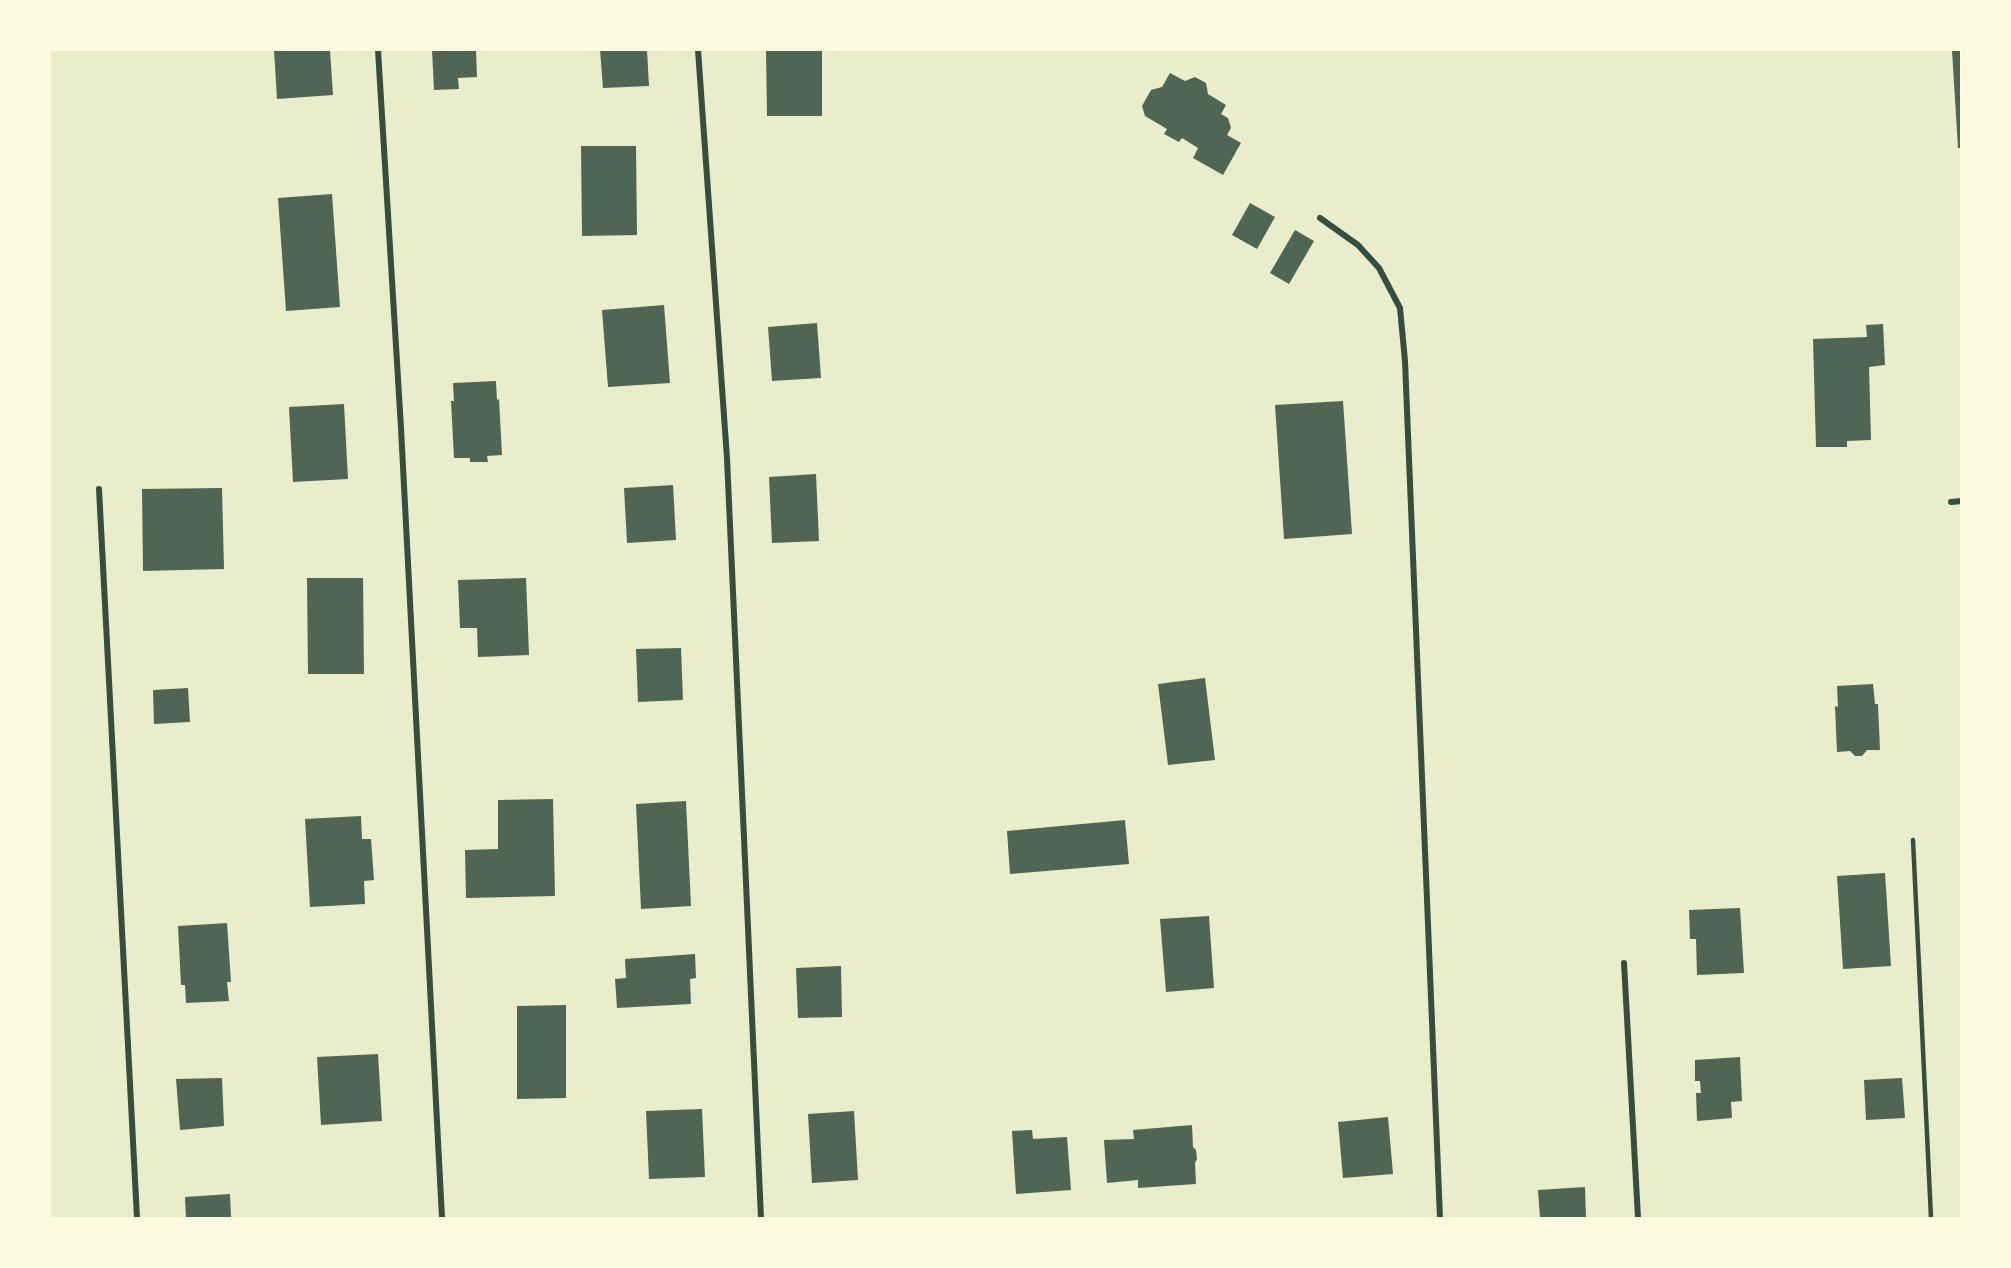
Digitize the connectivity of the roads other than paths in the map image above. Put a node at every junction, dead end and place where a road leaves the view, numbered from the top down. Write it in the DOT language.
graph roads {
  1 [pos="378,50"];
  2 [pos="698,50"];
  3 [pos="1320,218"];
  4 [pos="99,489"];
  5 [pos="1962,501"];
  6 [pos="1951,502"];
  7 [pos="1913,840"];
  8 [pos="1624,963"];
  9 [pos="137,1218"];
  10 [pos="442,1218"];
  11 [pos="761,1218"];
  12 [pos="1440,1218"];
  13 [pos="1638,1218"];
  14 [pos="1931,1218"];
  1 -- 10 [label="street"];
  2 -- 11 [label="street"];
  3 -- 12 [label="street"];
  4 -- 9 [label="street"];
  5 -- 6 [label="street"];
  7 -- 14 [label="lane"];
  8 -- 13 [label="street"];
}
